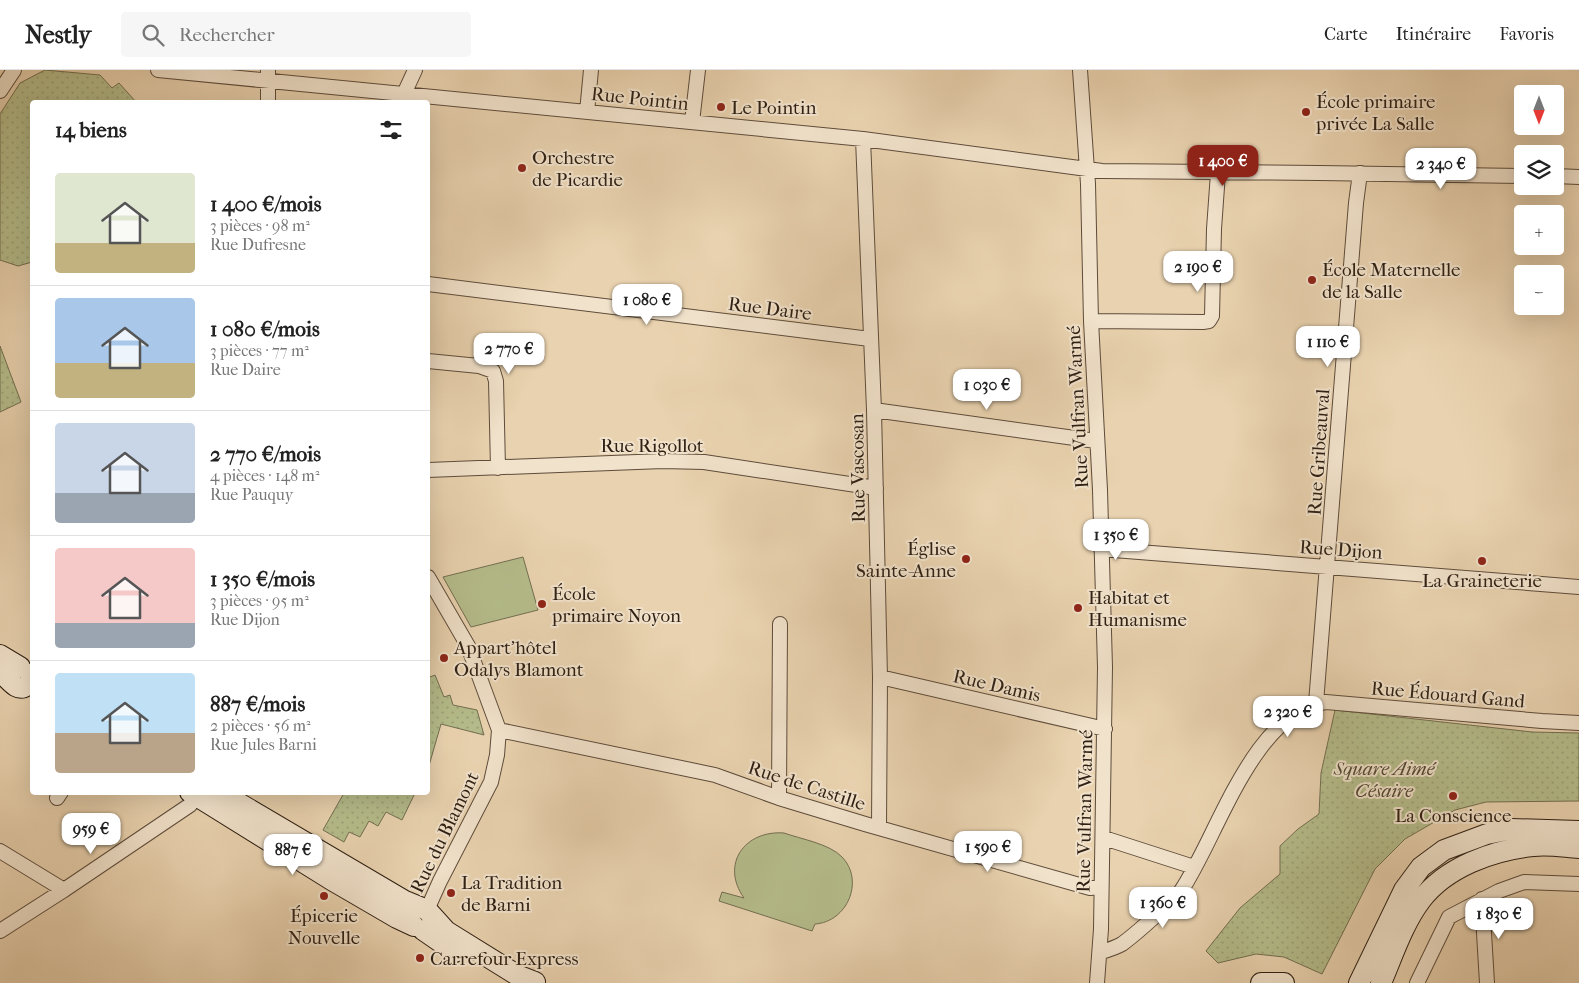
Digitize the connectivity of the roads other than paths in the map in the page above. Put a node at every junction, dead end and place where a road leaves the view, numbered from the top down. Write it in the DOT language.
graph roads {
  1 [pos="14,70"];
  2 [pos="158,70"];
  3 [pos="280,70"];
  4 [pos="415,70"];
  5 [pos="591,70"];
  6 [pos="698,70"];
  7 [pos="1080,70"];
  8 [pos="268,75"];
  9 [pos="0,91"];
  10 [pos="404,94"];
  11 [pos="268,100"];
  12 [pos="587,112"];
  13 [pos="692,122"];
  14 [pos="863,139"];
  15 [pos="1087,170"];
  16 [pos="1218,173"];
  17 [pos="1360,173"];
  18 [pos="1514,176"];
  19 [pos="1564,176"];
  20 [pos="1579,177"];
  21 [pos="430,284"];
  22 [pos="1091,321"];
  23 [pos="870,339"];
  24 [pos="430,361"];
  25 [pos="874,410"];
  26 [pos="1096,441"];
  27 [pos="498,468"];
  28 [pos="430,470"];
  29 [pos="876,488"];
  30 [pos="1101,549"];
  31 [pos="1327,567"];
  32 [pos="430,580"];
  33 [pos="1579,586"];
  34 [pos="780,624"];
  35 [pos="0,654"];
  36 [pos="23,676"];
  37 [pos="880,677"];
  38 [pos="1316,703"];
  39 [pos="1579,722"];
  40 [pos="1105,729"];
  41 [pos="499,730"];
  42 [pos="194,795"];
  43 [pos="225,795"];
  44 [pos="779,798"];
  45 [pos="879,827"];
  46 [pos="1579,831"];
  47 [pos="1104,838"];
  48 [pos="1579,848"];
  49 [pos="0,850"];
  50 [pos="1194,867"];
  51 [pos="1579,884"];
  52 [pos="1101,886"];
  53 [pos="64,890"];
  54 [pos="1482,899"];
  55 [pos="424,918"];
  56 [pos="0,931"];
  57 [pos="1101,952"];
  58 [pos="504,983"];
  59 [pos="534,983"];
  60 [pos="1098,983"];
  61 [pos="1261,983"];
  62 [pos="1284,983"];
  63 [pos="1358,983"];
  64 [pos="1381,983"];
  65 [pos="1417,983"];
  66 [pos="1487,983"];
  1 -- 9 [label="street"];
  2 -- 8 [label="street, Rue Pointin"];
  3 -- 8 [label="street"];
  4 -- 10 [label="street"];
  5 -- 12 [label="street"];
  6 -- 13 [label="street"];
  7 -- 15 [label="street, Rue Vulfran Warmé"];
  8 -- 10 [label="street, Rue Pointin"];
  8 -- 11 [label="street"];
  10 -- 12 [label="street, Rue Pointin"];
  12 -- 13 [label="street, Rue Pointin"];
  13 -- 14 [label="street, Rue Pointin"];
  14 -- 15 [label="street, Rue Pointin"];
  14 -- 23 [label="street, Rue Vascosan"];
  15 -- 16 [label="street, Rue Pointin"];
  15 -- 22 [label="street, Rue Vulfran Warmé"];
  16 -- 17 [label="street, Rue Pointin"];
  16 -- 22 [label="street"];
  17 -- 18 [label="street, Rue Pointin"];
  17 -- 31 [label="street, Rue Gribeauval"];
  19 -- 20 [label="street"];
  21 -- 23 [label="street, Rue Daire"];
  22 -- 26 [label="street, Rue Vulfran Warmé"];
  23 -- 25 [label="street, Rue Vascosan"];
  24 -- 27 [label="street"];
  25 -- 26 [label="street"];
  25 -- 29 [label="street, Rue Vascosan"];
  26 -- 30 [label="street, Rue Vulfran Warmé"];
  27 -- 28 [label="street, Rue Rigollot"];
  27 -- 29 [label="street, Rue Rigollot"];
  29 -- 37 [label="street, Rue Vascosan"];
  30 -- 31 [label="street, Rue Dijon"];
  30 -- 40 [label="street, Rue Vulfran Warmé"];
  31 -- 33 [label="street, Rue Dijon"];
  31 -- 38 [label="street, Rue Gribeauval"];
  32 -- 41 [label="street, Rue du Blamont"];
  34 -- 44 [label="street"];
  35 -- 36 [label="main road"];
  37 -- 40 [label="street, Rue Damis"];
  37 -- 45 [label="street, Rue Vascosan"];
  38 -- 39 [label="street, Rue Édouard Gand"];
  38 -- 50 [label="street"];
  40 -- 47 [label="street, Rue Vulfran Warmé"];
  41 -- 44 [label="street, Rue de Castille"];
  41 -- 55 [label="street, Rue du Blamont"];
  42 -- 53 [label="street"];
  42 -- 55 [label="main road"];
  43 -- 55 [label="main road"];
  44 -- 45 [label="street, Rue de Castille"];
  45 -- 52 [label="street, Rue de Castille"];
  46 -- 63 [label="main road"];
  47 -- 50 [label="street"];
  47 -- 52 [label="street, Rue Vulfran Warmé"];
  48 -- 64 [label="main road"];
  49 -- 53 [label="street"];
  50 -- 57 [label="street"];
  51 -- 54 [label="street"];
  52 -- 57 [label="street, Rue Vulfran Warmé"];
  53 -- 56 [label="street"];
  54 -- 65 [label="street"];
  54 -- 66 [label="street"];
  55 -- 58 [label="main road"];
  55 -- 59 [label="main road"];
  57 -- 60 [label="street, Rue Vulfran Warmé"];
  61 -- 62 [label="main road"];
}
